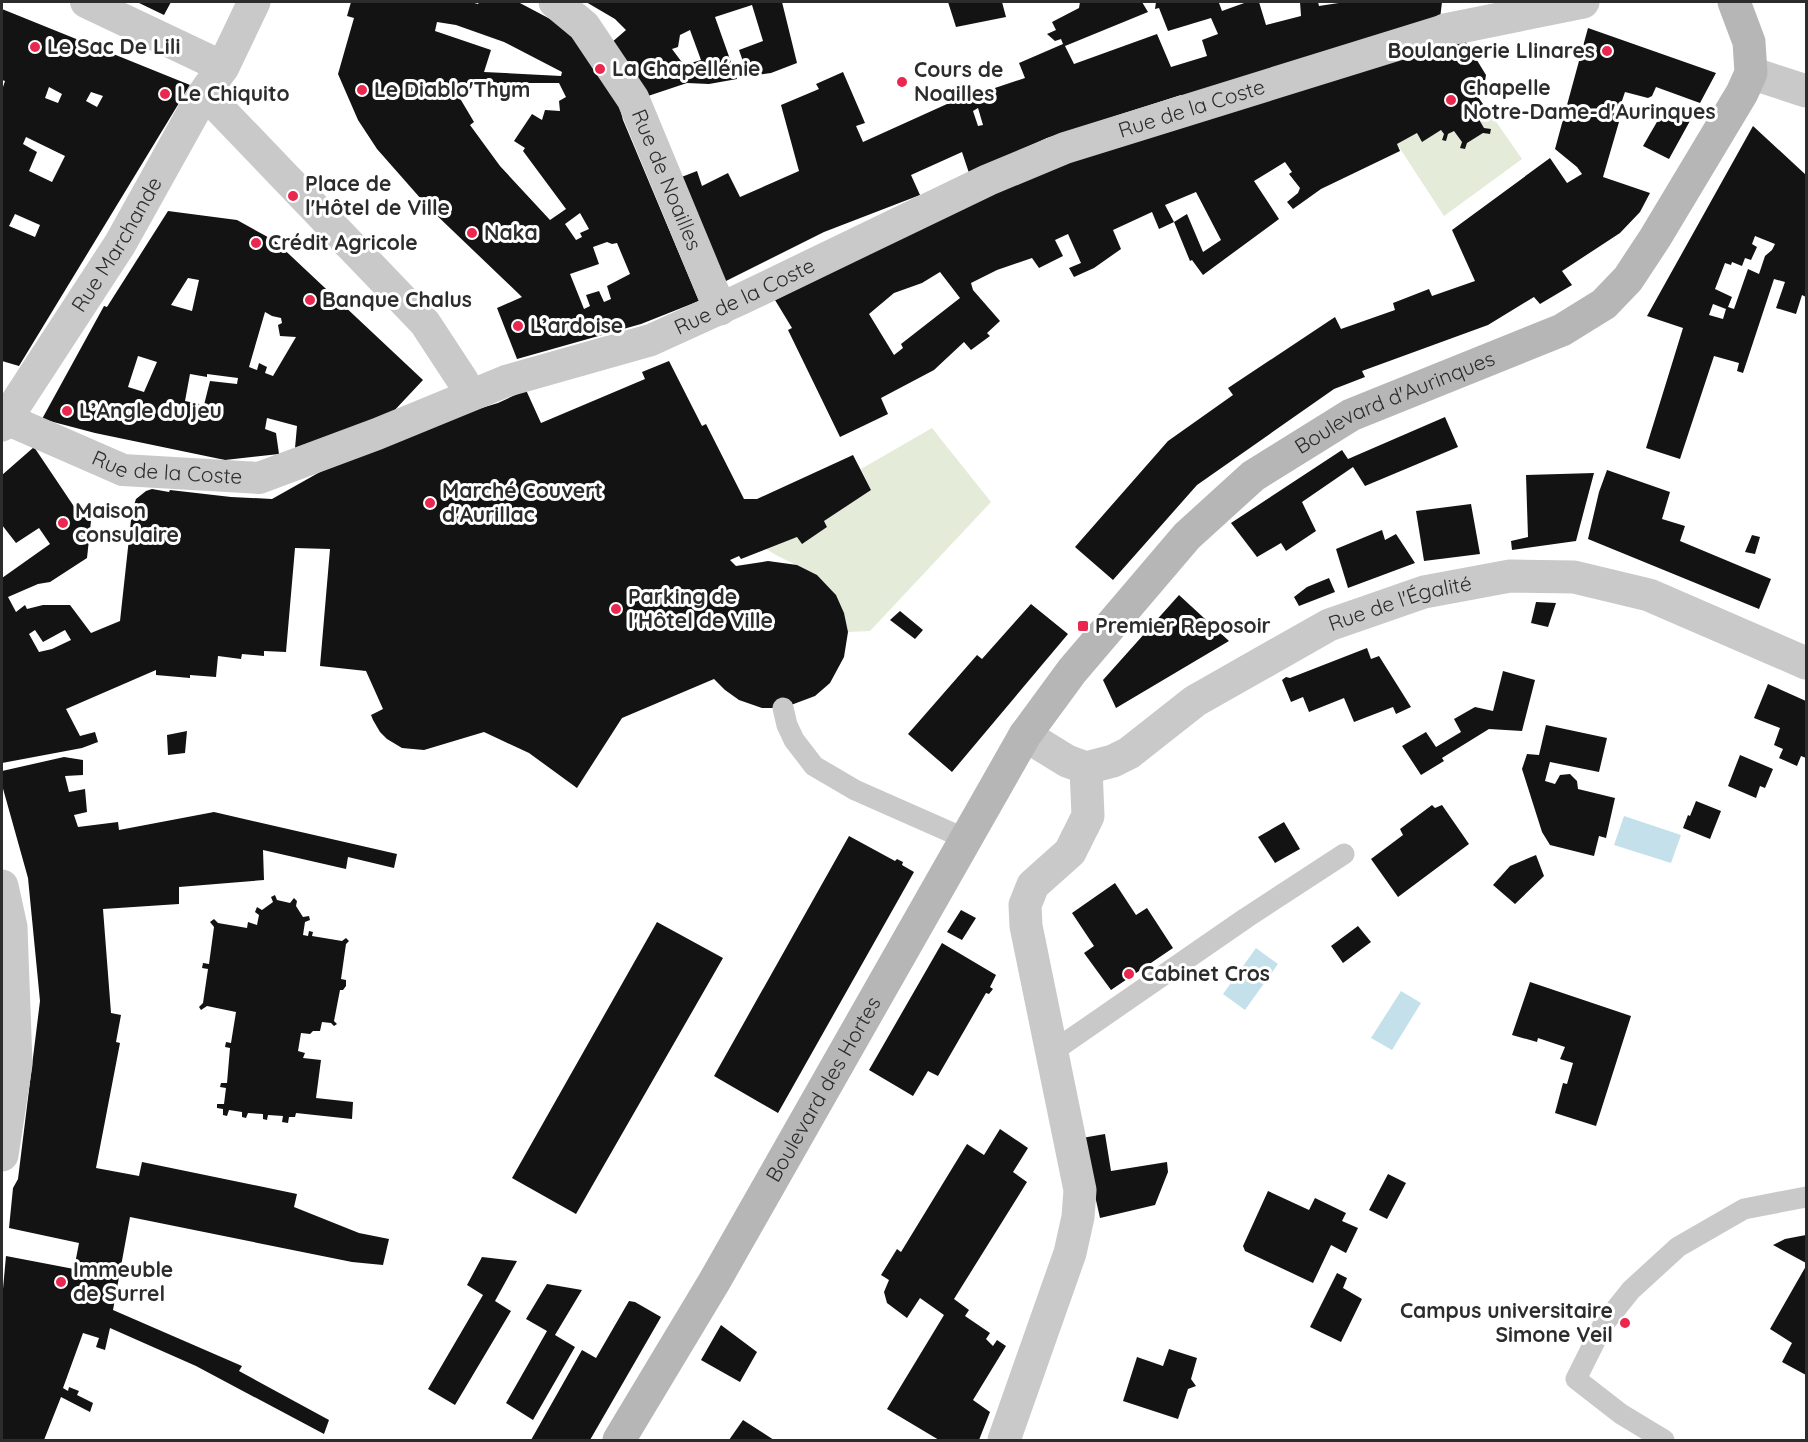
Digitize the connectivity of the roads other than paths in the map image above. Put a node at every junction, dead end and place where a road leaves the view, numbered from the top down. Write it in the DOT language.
graph roads {
  1 [pos="86,2"];
  2 [pos="254,2"];
  3 [pos="555,2"];
  4 [pos="1583,2"];
  5 [pos="1734,2"];
  6 [pos="1466,18"];
  7 [pos="223,67"];
  8 [pos="1751,73"];
  9 [pos="1806,91"];
  10 [pos="203,96"];
  11 [pos="720,309"];
  12 [pos="469,395"];
  13 [pos="3,420"];
  14 [pos="1806,663"];
  15 [pos="783,708"];
  16 [pos="1025,735"];
  17 [pos="1086,768"];
  18 [pos="966,839"];
  19 [pos="1344,854"];
  20 [pos="2,886"];
  21 [pos="1052,1052"];
  22 [pos="2,1155"];
  23 [pos="1806,1197"];
  24 [pos="619,1440"];
  25 [pos="1004,1440"];
  26 [pos="1664,1440"];
  1 -- 7 [label="street"];
  2 -- 7 [label="street"];
  3 -- 11 [label="street, Rue de Noailles"];
  4 -- 6 [label="street"];
  5 -- 8 [label="main road"];
  6 -- 11 [label="street, Rue de la Coste"];
  7 -- 10 [label="street, Rue Marchande"];
  8 -- 9 [label="street"];
  8 -- 16 [label="main road, Boulevard d'Aurinques"];
  10 -- 12 [label="street"];
  10 -- 13 [label="street, Rue Marchande"];
  11 -- 12 [label="street, Rue de la Coste"];
  12 -- 13 [label="street, Rue de la Coste"];
  14 -- 17 [label="street, Rue de l'Égalité"];
  15 -- 18 [label="lane"];
  16 -- 17 [label="street"];
  16 -- 18 [label="main road, Boulevard des Hortes"];
  17 -- 21 [label="street"];
  18 -- 24 [label="main road, Boulevard des Hortes"];
  19 -- 21 [label="lane"];
  20 -- 22 [label="street"];
  21 -- 25 [label="street"];
  23 -- 26 [label="lane"];
}
